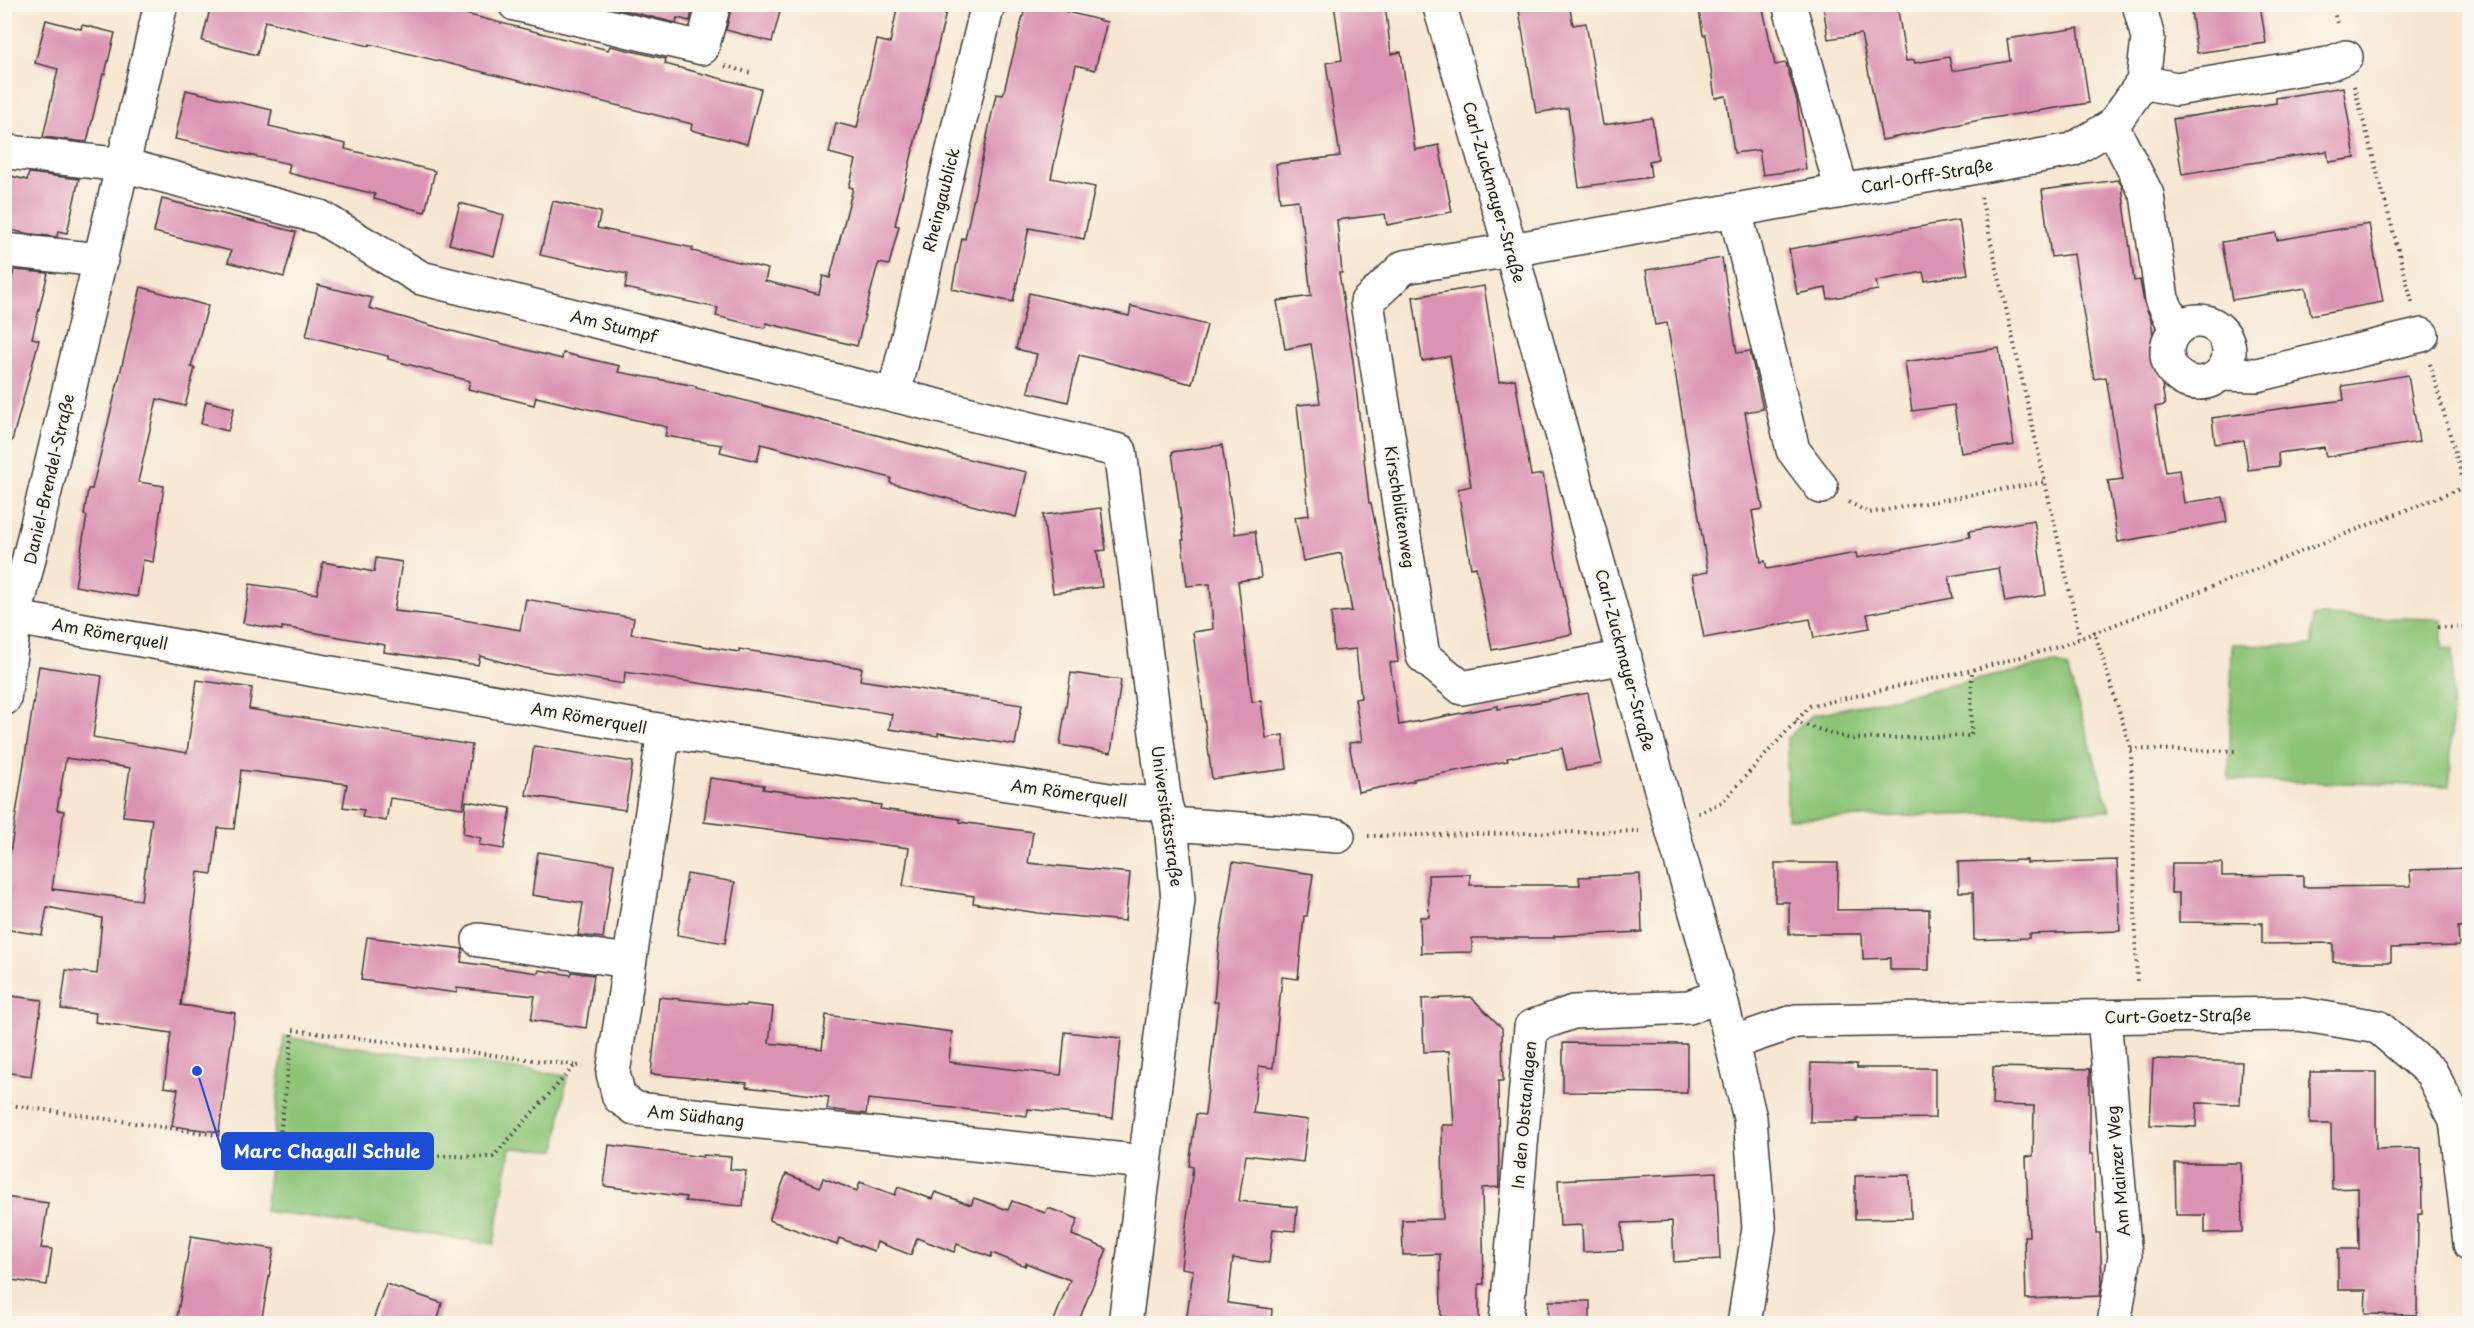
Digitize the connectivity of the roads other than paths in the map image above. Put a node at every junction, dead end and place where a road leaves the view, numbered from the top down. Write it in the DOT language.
graph roads {
  1 [pos="161,4"];
  2 [pos="515,4"];
  3 [pos="714,4"];
  4 [pos="988,4"];
  5 [pos="1439,4"];
  6 [pos="1789,4"];
  7 [pos="2139,4"];
  8 [pos="2346,57"];
  9 [pos="2143,81"];
  10 [pos="2112,126"];
  11 [pos="9,152"];
  12 [pos="123,165"];
  13 [pos="1842,191"];
  14 [pos="1735,210"];
  15 [pos="4,250"];
  16 [pos="1511,250"];
  17 [pos="101,260"];
  18 [pos="2176,329"];
  19 [pos="2422,335"];
  20 [pos="2221,375"];
  21 [pos="894,395"];
  22 [pos="1120,451"];
  23 [pos="1821,487"];
  24 [pos="10,617"];
  25 [pos="1625,657"];
  26 [pos="4,699"];
  27 [pos="664,731"];
  28 [pos="1168,814"];
  29 [pos="1338,836"];
  30 [pos="480,940"];
  31 [pos="629,961"];
  32 [pos="1720,996"];
  33 [pos="2104,1017"];
  34 [pos="1732,1043"];
  35 [pos="1145,1162"];
  36 [pos="2469,1244"];
  37 [pos="1125,1323"];
  38 [pos="1506,1323"];
  39 [pos="1744,1323"];
  40 [pos="2114,1323"];
  1 -- 12 [label="street, Daniel-Brendel-Straße"];
  2 -- 3 [label="street"];
  4 -- 21 [label="street, Rheingaublick"];
  5 -- 16 [label="street, Carl-Zuckmayer-Straße"];
  6 -- 13 [label="street"];
  7 -- 9 [label="street, Carl-Orff-Straße"];
  8 -- 9 [label="street"];
  9 -- 10 [label="street, Carl-Orff-Straße"];
  10 -- 13 [label="street, Carl-Orff-Straße"];
  10 -- 18 [label="street"];
  11 -- 12 [label="street"];
  12 -- 17 [label="street, Daniel-Brendel-Straße"];
  12 -- 21 [label="street, Am Stumpf"];
  13 -- 14 [label="street, Carl-Orff-Straße"];
  14 -- 16 [label="street, Carl-Orff-Straße"];
  14 -- 23 [label="street"];
  15 -- 17 [label="street"];
  16 -- 25 [label="street, Carl-Zuckmayer-Straße"];
  16 -- 25 [label="street, Kirschblütenweg"];
  17 -- 24 [label="street, Daniel-Brendel-Straße"];
  18 -- 20 [label="street"];
  18 -- 20 [label="street"];
  19 -- 20 [label="street"];
  21 -- 22 [label="street, Am Stumpf"];
  22 -- 28 [label="street, Universitätsstraße"];
  24 -- 26 [label="street, Daniel-Brendel-Straße"];
  24 -- 27 [label="street, Am Römerquell"];
  25 -- 32 [label="street, Carl-Zuckmayer-Straße"];
  27 -- 28 [label="street, Am Römerquell"];
  27 -- 31 [label="street, Am Südhang"];
  28 -- 29 [label="street, Am Römerquell"];
  28 -- 35 [label="street, Universitätsstraße"];
  30 -- 31 [label="street"];
  31 -- 35 [label="street, Am Südhang"];
  32 -- 34 [label="street, Carl-Zuckmayer-Straße"];
  32 -- 38 [label="street, In den Obstanlagen"];
  33 -- 34 [label="street, Curt-Goetz-Straße"];
  33 -- 36 [label="street, Curt-Goetz-Straße"];
  33 -- 40 [label="street, Am Mainzer Weg"];
  34 -- 39 [label="street, Carl-Zuckmayer-Straße"];
  35 -- 37 [label="street, Universitätsstraße"];
}
